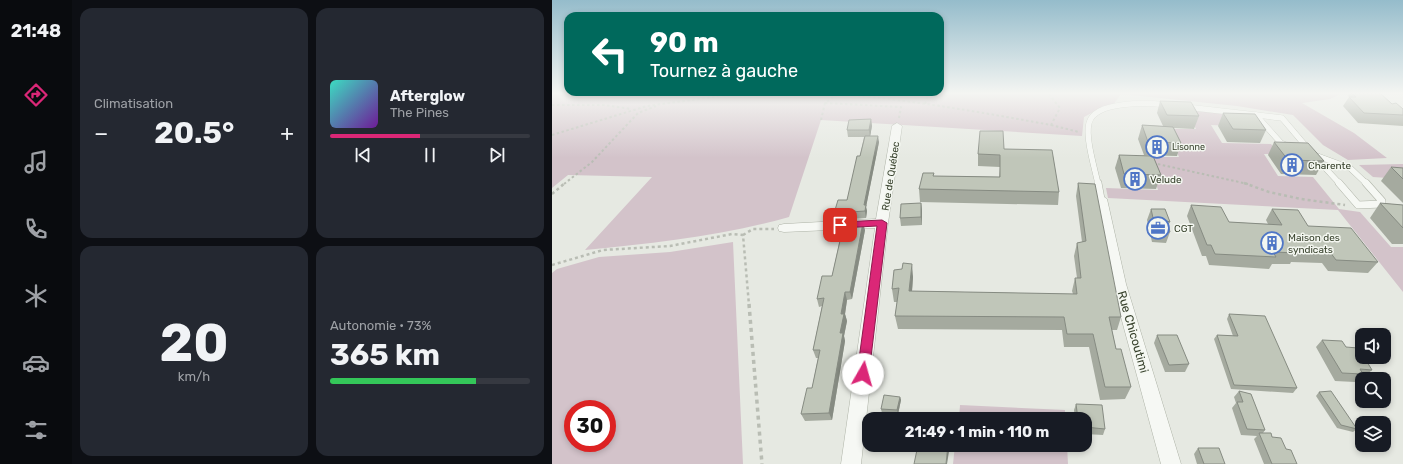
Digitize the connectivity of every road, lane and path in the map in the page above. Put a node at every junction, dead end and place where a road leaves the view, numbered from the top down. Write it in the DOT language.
graph roads {
  1 [pos="617,115"];
  2 [pos="636,115"];
  3 [pos="822,115"];
  4 [pos="900,115"];
  5 [pos="986,115"];
  6 [pos="1057,115"];
  7 [pos="1097,115"];
  8 [pos="1256,115"];
  9 [pos="820,120"];
  10 [pos="898,126"];
  11 [pos="1051,126"];
  12 [pos="1089,134"];
  13 [pos="552,135"];
  14 [pos="1292,148"];
  15 [pos="1300,148"];
  16 [pos="1310,151"];
  17 [pos="1148,162"];
  18 [pos="552,194"];
  19 [pos="1101,199"];
  20 [pos="1358,205"];
  21 [pos="882,223"];
  22 [pos="784,228"];
  23 [pos="743,235"];
  24 [pos="552,265"];
  25 [pos="762,464"];
  26 [pos="851,464"];
  27 [pos="1171,464"];
  1 -- 13 [label="path"];
  2 -- 18 [label="path"];
  3 -- 9 [label="path"];
  4 -- 10 [label="path"];
  5 -- 11 [label="path"];
  6 -- 11 [label="path"];
  7 -- 12 [label="lane"];
  8 -- 14 [label="lane"];
  8 -- 16 [label="lane"];
  10 -- 21 [label="street, Rue de Québec"];
  11 -- 12 [label="path"];
  12 -- 19 [label="lane"];
  15 -- 16 [label="lane"];
  16 -- 20 [label="lane"];
  16 -- 20 [label="lane"];
  17 -- 20 [label="path"];
  19 -- 27 [label="street, Rue Chicoutimi"];
  21 -- 22 [label="street"];
  21 -- 26 [label="street, Rue de Québec"];
  22 -- 23 [label="path"];
  23 -- 24 [label="path"];
  23 -- 25 [label="path"];
}
